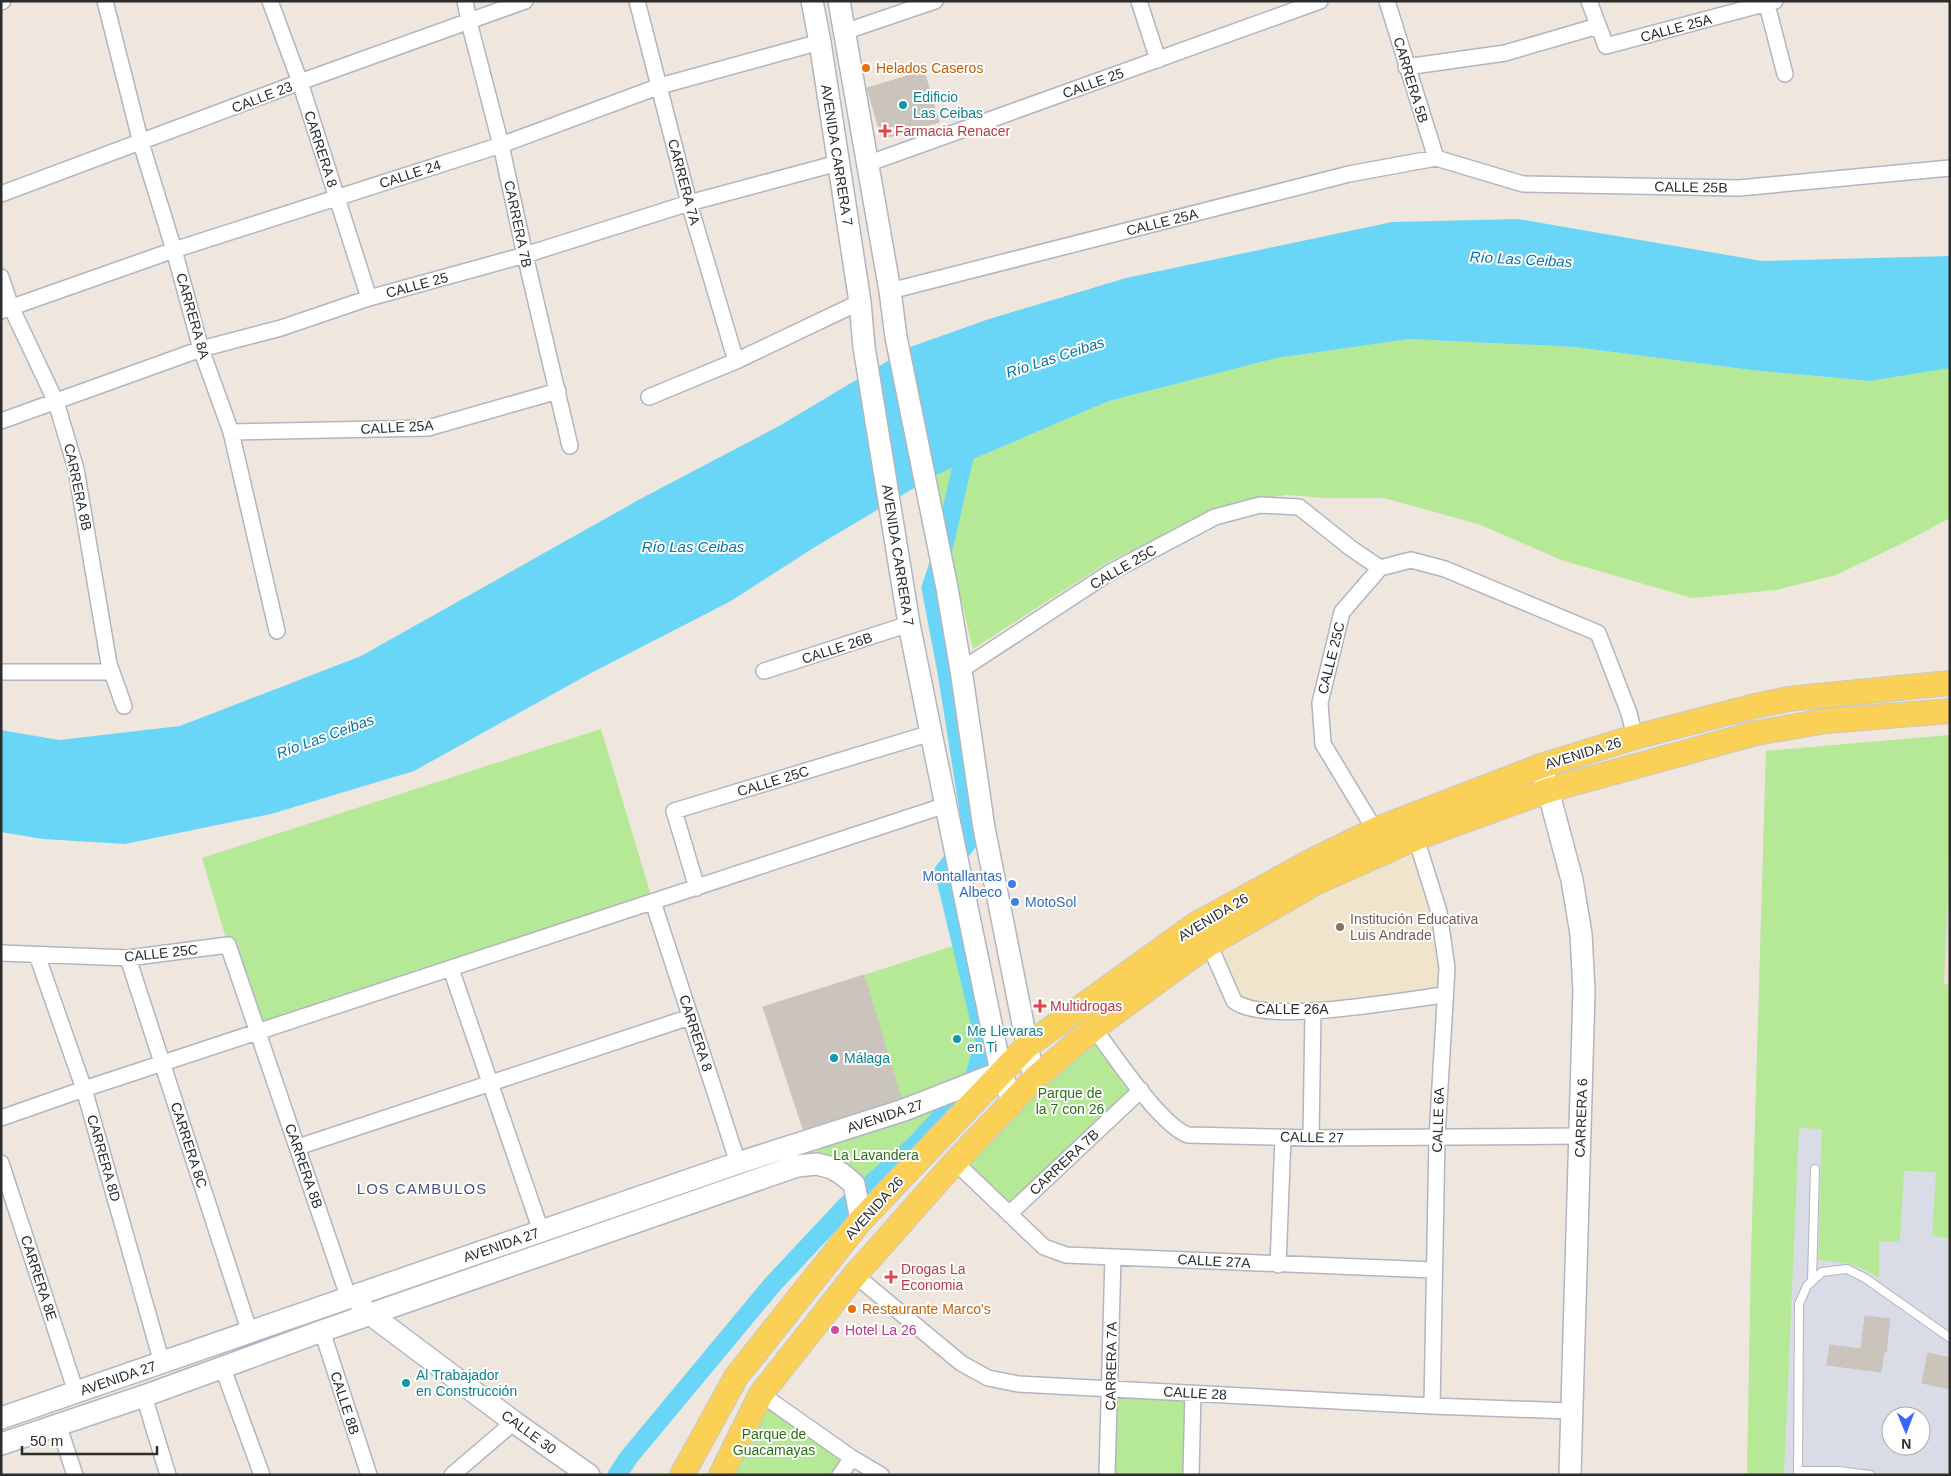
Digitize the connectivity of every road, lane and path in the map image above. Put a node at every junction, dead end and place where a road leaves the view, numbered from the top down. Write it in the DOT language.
graph roads {
  1 [pos="105,1"];
  2 [pos="270,1"];
  3 [pos="465,1"];
  4 [pos="525,1"];
  5 [pos="637,1"];
  6 [pos="812,1"];
  7 [pos="839,1"];
  8 [pos="935,1"];
  9 [pos="1139,1"];
  10 [pos="1320,1"];
  11 [pos="1387,1"];
  12 [pos="1589,1"];
  13 [pos="1769,2"];
  14 [pos="469,22"];
  15 [pos="1598,26"];
  16 [pos="844,32"];
  17 [pos="820,42"];
  18 [pos="1158,60"];
  19 [pos="1406,67"];
  20 [pos="1785,74"];
  21 [pos="300,82"];
  22 [pos="660,86"];
  23 [pos="141,143"];
  24 [pos="501,144"];
  25 [pos="1436,158"];
  26 [pos="838,163"];
  27 [pos="867,164"];
  28 [pos="1950,168"];
  29 [pos="1,194"];
  30 [pos="336,197"];
  31 [pos="689,203"];
  32 [pos="174,250"];
  33 [pos="525,255"];
  34 [pos="1,277"];
  35 [pos="890,291"];
  36 [pos="369,298"];
  37 [pos="860,302"];
  38 [pos="6,309"];
  39 [pos="201,349"];
  40 [pos="736,361"];
  41 [pos="558,391"];
  42 [pos="649,397"];
  43 [pos="56,402"];
  44 [pos="1,421"];
  45 [pos="231,432"];
  46 [pos="570,446"];
  47 [pos="1380,568"];
  48 [pos="910,624"];
  49 [pos="277,631"];
  50 [pos="961,670"];
  51 [pos="764,671"];
  52 [pos="1,672"];
  53 [pos="112,672"];
  54 [pos="1950,683"];
  55 [pos="124,706"];
  56 [pos="1950,711"];
  57 [pos="931,733"];
  58 [pos="1635,737"];
  59 [pos="1541,766"];
  60 [pos="1549,790"];
  61 [pos="946,805"];
  62 [pos="1375,830"];
  63 [pos="1416,838"];
  64 [pos="697,888"];
  65 [pos="653,902"];
  66 [pos="1209,944"];
  67 [pos="1,953"];
  68 [pos="37,956"];
  69 [pos="128,958"];
  70 [pos="451,969"];
  71 [pos="1444,995"];
  72 [pos="1313,1012"];
  73 [pos="690,1017"];
  74 [pos="1094,1028"];
  75 [pos="258,1033"];
  76 [pos="1027,1046"];
  77 [pos="162,1063"];
  78 [pos="1001,1072"];
  79 [pos="1034,1080"];
  80 [pos="490,1084"];
  81 [pos="84,1089"];
  82 [pos="1140,1090"];
  83 [pos="1013,1103"];
  84 [pos="1,1118"];
  85 [pos="1580,1136"];
  86 [pos="1283,1137"];
  87 [pos="1437,1137"];
  88 [pos="1311,1138"];
  89 [pos="298,1147"];
  90 [pos="955,1162"];
  91 [pos="1,1163"];
  92 [pos="738,1163"];
  93 [pos="1815,1168"];
  94 [pos="1009,1214"];
  95 [pos="861,1220"];
  96 [pos="540,1231"];
  97 [pos="1113,1257"];
  98 [pos="1278,1264"];
  99 [pos="1433,1270"];
  100 [pos="855,1275"];
  101 [pos="1812,1281"];
  102 [pos="349,1299"];
  103 [pos="371,1314"];
  104 [pos="322,1331"];
  105 [pos="250,1333"];
  106 [pos="1950,1338"];
  107 [pos="162,1363"];
  108 [pos="222,1366"];
  109 [pos="1111,1389"];
  110 [pos="76,1392"];
  111 [pos="1193,1393"];
  112 [pos="761,1394"];
  113 [pos="144,1396"];
  114 [pos="1432,1406"];
  115 [pos="1570,1411"];
  116 [pos="1,1418"];
  117 [pos="514,1422"];
  118 [pos="58,1424"];
  119 [pos="1,1444"];
  120 [pos="852,1458"];
  121 [pos="1798,1473"];
  122 [pos="75,1475"];
  123 [pos="168,1475"];
  124 [pos="262,1475"];
  125 [pos="369,1475"];
  126 [pos="452,1475"];
  127 [pos="589,1475"];
  128 [pos="682,1475"];
  129 [pos="721,1475"];
  130 [pos="840,1475"];
  131 [pos="881,1475"];
  132 [pos="1107,1475"];
  133 [pos="1191,1475"];
  134 [pos="1570,1475"];
  135 [pos="1870,1475"];
  1 -- 23 [label="street, CARRERA 8A"];
  2 -- 21 [label="street, CARRERA 8"];
  3 -- 14 [label="street, CARRERA 7B"];
  4 -- 14 [label="street, CALLE 23"];
  5 -- 22 [label="street, CARRERA 7A"];
  6 -- 17 [label="main road, AVENIDA CARRERA 7"];
  7 -- 16 [label="main road, AVENIDA CARRERA 7"];
  8 -- 16 [label="street"];
  9 -- 18 [label="street"];
  10 -- 18 [label="street, CALLE 25"];
  11 -- 19 [label="street, CARRERA 5B"];
  12 -- 15 [label="street"];
  13 -- 15 [label="street, CALLE 25A"];
  13 -- 20 [label="street"];
  14 -- 21 [label="street, CALLE 23"];
  14 -- 24 [label="street, CARRERA 7B"];
  15 -- 19 [label="street"];
  16 -- 27 [label="main road, AVENIDA CARRERA 7"];
  17 -- 22 [label="street, CALLE 24"];
  17 -- 26 [label="main road, AVENIDA CARRERA 7"];
  18 -- 27 [label="street, CALLE 25"];
  19 -- 25 [label="street, CARRERA 5B"];
  21 -- 23 [label="street, CALLE 23"];
  21 -- 30 [label="street, CARRERA 8"];
  22 -- 24 [label="street, CALLE 24"];
  22 -- 31 [label="street, CARRERA 7A"];
  23 -- 29 [label="street, CALLE 23"];
  23 -- 32 [label="street, CARRERA 8A"];
  24 -- 30 [label="street, CALLE 24"];
  24 -- 33 [label="street, CARRERA 7B"];
  25 -- 28 [label="street, CALLE 25B"];
  25 -- 35 [label="street, CALLE 25A"];
  26 -- 31 [label="street, CALLE 25"];
  26 -- 37 [label="main road, AVENIDA CARRERA 7"];
  27 -- 35 [label="main road, AVENIDA CARRERA 7"];
  30 -- 32 [label="street, CALLE 24"];
  30 -- 36 [label="street, CARRERA 8"];
  31 -- 33 [label="street, CALLE 25"];
  31 -- 40 [label="street, CARRERA 7A"];
  32 -- 38 [label="street, CALLE 24"];
  32 -- 39 [label="street, CARRERA 8A"];
  33 -- 36 [label="street, CALLE 25"];
  33 -- 41 [label="street, CARRERA 7B"];
  34 -- 38 [label="street, CARRERA 8B"];
  35 -- 50 [label="main road, AVENIDA CARRERA 7"];
  36 -- 39 [label="street, CALLE 25"];
  37 -- 40 [label="street"];
  37 -- 48 [label="main road, AVENIDA CARRERA 7"];
  38 -- 43 [label="street, CARRERA 8B"];
  39 -- 43 [label="street, CALLE 25"];
  39 -- 45 [label="street, CARRERA 8A"];
  40 -- 42 [label="street"];
  41 -- 45 [label="street, CALLE 25A"];
  41 -- 46 [label="street, CARRERA 7B"];
  43 -- 44 [label="street, CALLE 25"];
  43 -- 53 [label="street, CARRERA 8B"];
  45 -- 49 [label="street, CARRERA 8A"];
  47 -- 50 [label="street, CALLE 25C"];
  47 -- 58 [label="street"];
  47 -- 62 [label="street, CALLE 25C"];
  48 -- 51 [label="street, CALLE 26B"];
  48 -- 57 [label="main road, AVENIDA CARRERA 7"];
  50 -- 76 [label="main road, AVENIDA CARRERA 7"];
  52 -- 53 [label="street"];
  53 -- 55 [label="street, CARRERA 8B"];
  54 -- 58 [label="main road, AVENIDA 26"];
  56 -- 60 [label="main road, AVENIDA 26"];
  57 -- 61 [label="main road, AVENIDA CARRERA 7"];
  57 -- 64 [label="street, CALLE 25C"];
  58 -- 59 [label="main road, AVENIDA 26"];
  59 -- 60 [label="main road, CARRERA 6"];
  59 -- 62 [label="main road, AVENIDA 26"];
  60 -- 63 [label="main road, AVENIDA 26"];
  60 -- 85 [label="main road, CARRERA 6"];
  61 -- 64 [label="street"];
  61 -- 78 [label="main road, AVENIDA CARRERA 7"];
  62 -- 76 [label="main road, AVENIDA 26"];
  63 -- 66 [label="main road, AVENIDA 26"];
  63 -- 71 [label="street, CALLE 6A"];
  64 -- 65 [label="street"];
  65 -- 70 [label="street"];
  65 -- 73 [label="street, CARRERA 8"];
  66 -- 72 [label="street, CALLE 26A"];
  66 -- 74 [label="main road, AVENIDA 26"];
  67 -- 68 [label="street, CALLE 25C"];
  68 -- 69 [label="street, CALLE 25C"];
  68 -- 81 [label="street, CARRERA 8D"];
  69 -- 75 [label="street, CALLE 25C"];
  69 -- 77 [label="street, CARRERA 8C"];
  70 -- 75 [label="street"];
  70 -- 80 [label="street"];
  71 -- 72 [label="street, CALLE 26A"];
  71 -- 87 [label="street, CALLE 6A"];
  72 -- 88 [label="street"];
  73 -- 80 [label="street"];
  73 -- 92 [label="street, CARRERA 8"];
  74 -- 79 [label="main road, AVENIDA 26"];
  74 -- 82 [label="street, CALLE 27"];
  75 -- 77 [label="street"];
  75 -- 89 [label="street, CARRERA 8B"];
  76 -- 78 [label="main road, AVENIDA 26"];
  76 -- 79 [label="main road, AVENIDA CARRERA 7"];
  77 -- 81 [label="street"];
  77 -- 105 [label="street, CARRERA 8C"];
  78 -- 83 [label="main road, AVENIDA CARRERA 7"];
  78 -- 92 [label="main road, AVENIDA 27"];
  78 -- 95 [label="main road, AVENIDA 26"];
  79 -- 83 [label="main road, AVENIDA 26"];
  80 -- 89 [label="street"];
  80 -- 96 [label="street"];
  81 -- 84 [label="street"];
  81 -- 107 [label="street, CARRERA 8D"];
  82 -- 86 [label="street, CALLE 27"];
  82 -- 94 [label="street, CARRERA 7B"];
  83 -- 90 [label="main road, AVENIDA 26"];
  85 -- 87 [label="street, CALLE 27"];
  85 -- 115 [label="main road, CARRERA 6"];
  86 -- 88 [label="street, CALLE 27"];
  86 -- 98 [label="street"];
  87 -- 88 [label="street, CALLE 27"];
  87 -- 99 [label="street, CALLE 6A"];
  89 -- 102 [label="street, CARRERA 8B"];
  90 -- 94 [label="street, CALLE 27A"];
  90 -- 100 [label="main road, AVENIDA 26"];
  91 -- 110 [label="street, CARRERA 8E"];
  92 -- 96 [label="main road, AVENIDA 27"];
  93 -- 101 [label="lane"];
  94 -- 97 [label="street, CALLE 27A"];
  95 -- 103 [label="main road, AVENIDA 27"];
  95 -- 128 [label="main road, AVENIDA 26"];
  96 -- 102 [label="main road, AVENIDA 27"];
  97 -- 98 [label="street, CALLE 27A"];
  97 -- 109 [label="street, CARRERA 7A"];
  98 -- 99 [label="street, CALLE 27A"];
  99 -- 114 [label="street, CALLE 6A"];
  100 -- 109 [label="street, CALLE 28"];
  100 -- 112 [label="main road, AVENIDA 26"];
  101 -- 106 [label="lane"];
  101 -- 121 [label="lane"];
  102 -- 103 [label="main road, CALLE 30"];
  102 -- 105 [label="main road, AVENIDA 27"];
  103 -- 104 [label="main road, AVENIDA 27"];
  103 -- 117 [label="main road, CALLE 30"];
  104 -- 108 [label="main road, AVENIDA 27"];
  104 -- 125 [label="street, CALLE 8B"];
  105 -- 107 [label="main road, AVENIDA 27"];
  107 -- 110 [label="main road, AVENIDA 27"];
  108 -- 113 [label="main road, AVENIDA 27"];
  108 -- 124 [label="street"];
  109 -- 111 [label="street, CALLE 28"];
  109 -- 132 [label="street, CARRERA 7A"];
  110 -- 116 [label="main road, AVENIDA 27"];
  111 -- 114 [label="street, CALLE 28"];
  111 -- 133 [label="street"];
  112 -- 120 [label="street"];
  112 -- 129 [label="main road, AVENIDA 26"];
  113 -- 118 [label="main road, AVENIDA 27"];
  113 -- 123 [label="street"];
  114 -- 115 [label="street, CALLE 28"];
  115 -- 134 [label="main road, CARRERA 6"];
  117 -- 126 [label="street"];
  117 -- 127 [label="main road, CALLE 30"];
  118 -- 119 [label="main road, AVENIDA 27"];
  118 -- 122 [label="street"];
  120 -- 130 [label="street"];
  120 -- 131 [label="street"];
  121 -- 135 [label="lane"];
}
